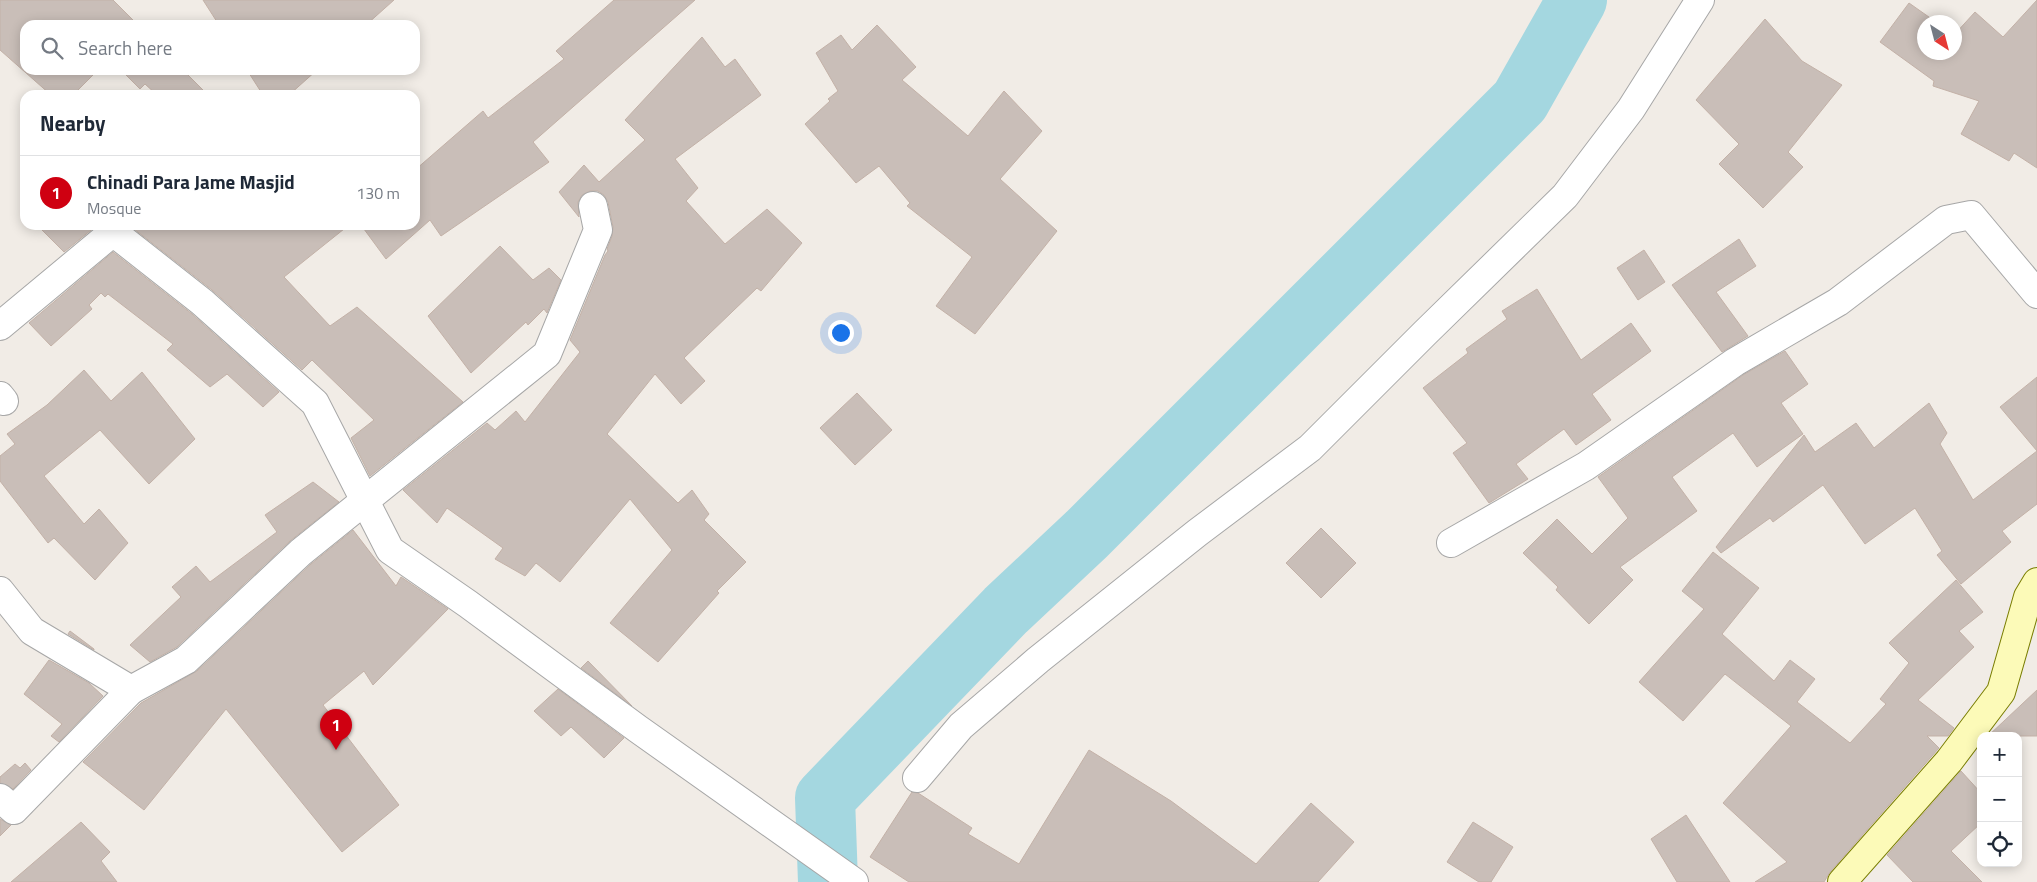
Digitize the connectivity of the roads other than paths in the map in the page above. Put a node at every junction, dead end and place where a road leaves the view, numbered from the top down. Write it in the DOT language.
graph roads {
  1 [pos="1700,0"];
  2 [pos="593,206"];
  3 [pos="2037,294"];
  4 [pos="0,326"];
  5 [pos="365,502"];
  6 [pos="1450,543"];
  7 [pos="2037,582"];
  8 [pos="0,592"];
  9 [pos="131,690"];
  10 [pos="916,778"];
  11 [pos="0,798"];
  12 [pos="854,882"];
  13 [pos="1842,882"];
  1 -- 10 [label="street"];
  2 -- 5 [label="street"];
  3 -- 6 [label="street"];
  4 -- 5 [label="street"];
  5 -- 9 [label="street"];
  5 -- 12 [label="street"];
  7 -- 13 [label="street"];
  8 -- 9 [label="street"];
  9 -- 11 [label="street"];
}
